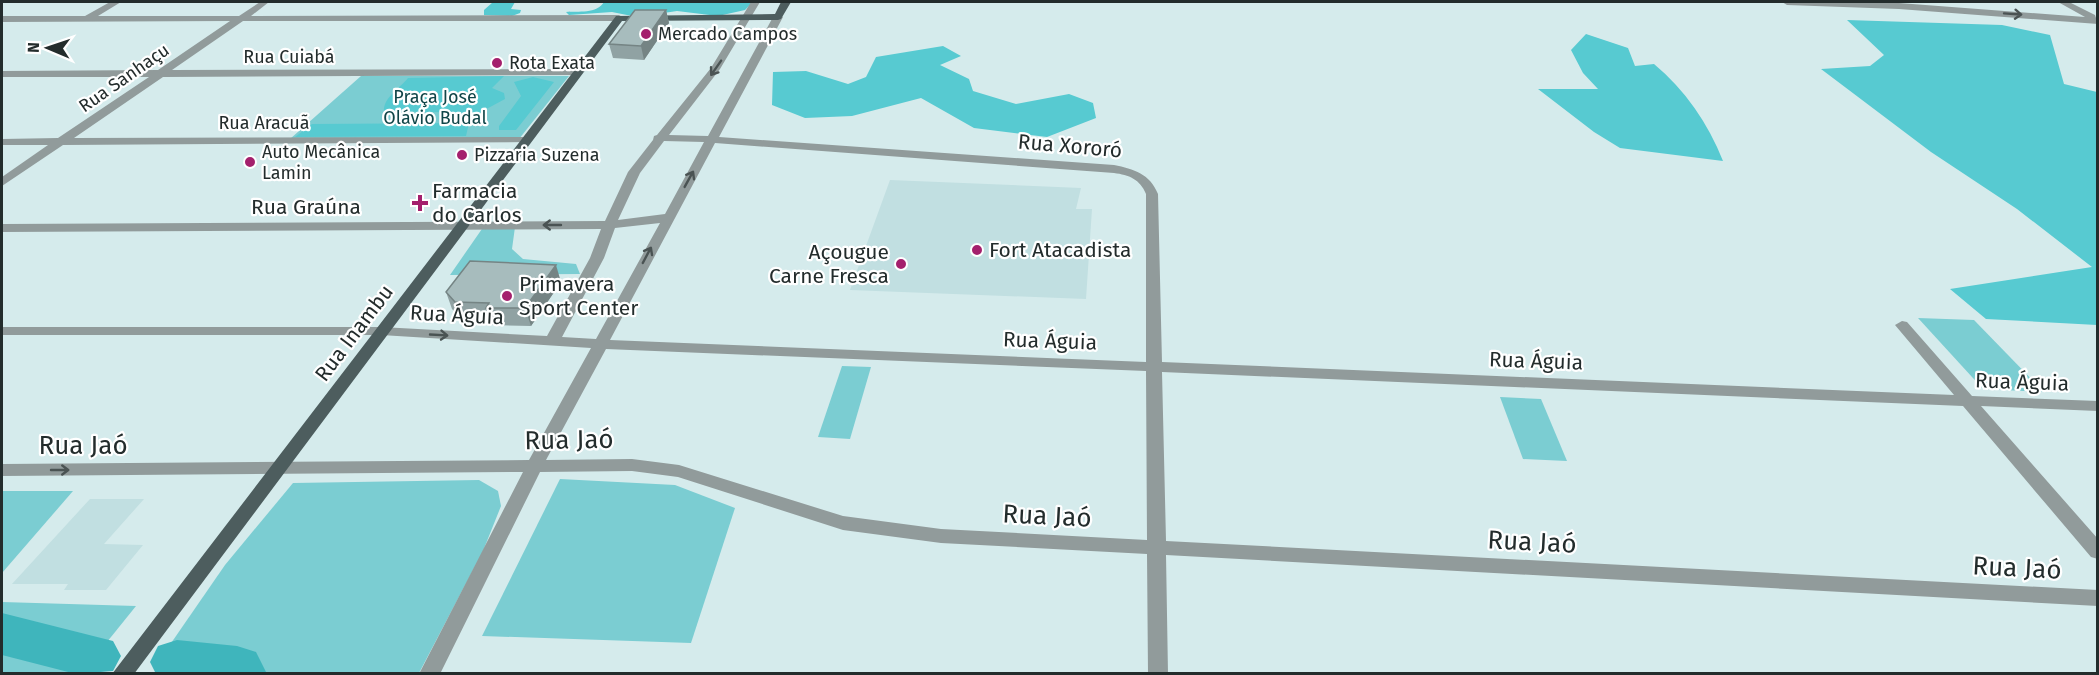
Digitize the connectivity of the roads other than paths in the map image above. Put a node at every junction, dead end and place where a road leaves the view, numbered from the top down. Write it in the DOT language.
graph roads {
  1 [pos="116,2"];
  2 [pos="265,2"];
  3 [pos="755,2"];
  4 [pos="786,2"];
  5 [pos="1787,2"];
  6 [pos="2063,2"];
  7 [pos="746,17"];
  8 [pos="778,17"];
  9 [pos="240,18"];
  10 [pos="619,18"];
  11 [pos="2,19"];
  12 [pos="86,19"];
  13 [pos="2097,20"];
  14 [pos="577,72"];
  15 [pos="2,74"];
  16 [pos="159,74"];
  17 [pos="658,138"];
  18 [pos="526,140"];
  19 [pos="711,140"];
  20 [pos="61,141"];
  21 [pos="2,142"];
  22 [pos="2,182"];
  23 [pos="667,218"];
  24 [pos="461,225"];
  25 [pos="610,225"];
  26 [pos="2,228"];
  27 [pos="1902,325"];
  28 [pos="2,330"];
  29 [pos="381,331"];
  30 [pos="552,341"];
  31 [pos="600,344"];
  32 [pos="1154,367"];
  33 [pos="1967,400"];
  34 [pos="2097,406"];
  35 [pos="534,466"];
  36 [pos="2,470"];
  37 [pos="276,470"];
  38 [pos="1156,548"];
  39 [pos="2097,552"];
  40 [pos="2097,598"];
  41 [pos="122,674"];
  42 [pos="429,674"];
  43 [pos="1158,674"];
  1 -- 12 [label="street"];
  2 -- 9 [label="street, Rua Sanhaçu"];
  3 -- 7 [label="street"];
  4 -- 8 [label="main road"];
  5 -- 13 [label="street, one-way"];
  6 -- 13 [label="street"];
  7 -- 8 [label="main road"];
  7 -- 10 [label="main road"];
  7 -- 17 [label="street, one-way"];
  8 -- 19 [label="street"];
  9 -- 10 [label="street"];
  9 -- 12 [label="street"];
  9 -- 16 [label="street, Rua Sanhaçu"];
  10 -- 14 [label="main road, Rua Inambu"];
  11 -- 12 [label="street"];
  14 -- 16 [label="street, Rua Cuiabá"];
  14 -- 18 [label="main road, Rua Inambu"];
  15 -- 16 [label="street, Rua Cuiabá"];
  16 -- 20 [label="street, Rua Sanhaçu"];
  17 -- 19 [label="street, Rua Xororó"];
  17 -- 25 [label="street"];
  18 -- 20 [label="street, Rua Aracuã"];
  18 -- 24 [label="main road, Rua Inambu"];
  23 -- 19 [label="street, one-way"];
  19 -- 32 [label="street, Rua Xororó"];
  20 -- 21 [label="street, Rua Aracuã"];
  20 -- 22 [label="street, Rua Sanhaçu"];
  23 -- 25 [label="street, Rua Graúna"];
  31 -- 23 [label="street, one-way"];
  25 -- 24 [label="street, Rua Graúna, one-way"];
  24 -- 26 [label="street, Rua Graúna"];
  24 -- 29 [label="main road, Rua Inambu"];
  25 -- 30 [label="street"];
  27 -- 33 [label="street"];
  28 -- 29 [label="street, Rua Águia"];
  29 -- 30 [label="street, Rua Águia, one-way"];
  29 -- 37 [label="main road, Rua Inambu"];
  30 -- 31 [label="street, Rua Águia"];
  31 -- 32 [label="street, Rua Águia"];
  31 -- 35 [label="street"];
  32 -- 33 [label="street, Rua Águia"];
  32 -- 38 [label="street, Rua Xororó"];
  33 -- 34 [label="street, Rua Águia"];
  33 -- 39 [label="street"];
  35 -- 37 [label="street, Rua Jaó"];
  35 -- 38 [label="street, Rua Jaó"];
  35 -- 42 [label="street"];
  36 -- 37 [label="street, Rua Jaó, one-way"];
  37 -- 41 [label="main road, Rua Inambu"];
  38 -- 40 [label="street, Rua Jaó"];
  38 -- 43 [label="street, Rua Xororó"];
}
